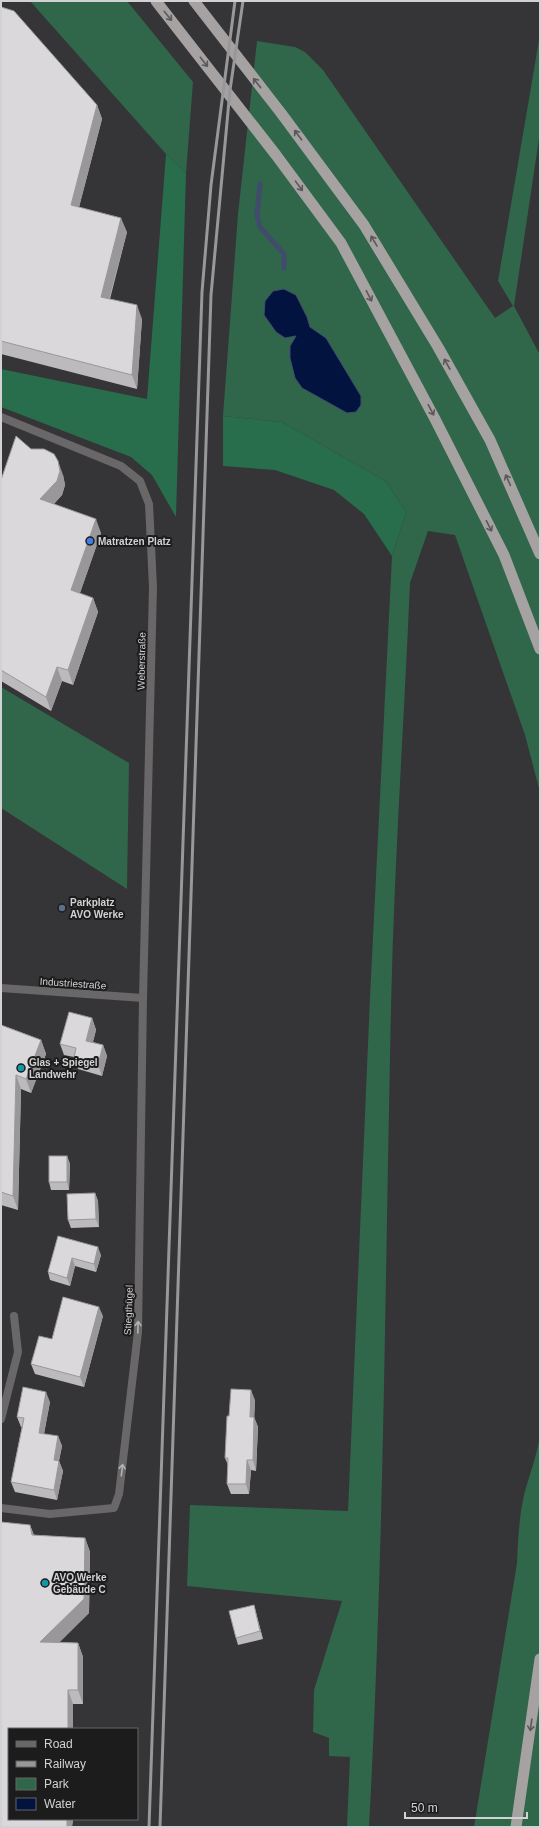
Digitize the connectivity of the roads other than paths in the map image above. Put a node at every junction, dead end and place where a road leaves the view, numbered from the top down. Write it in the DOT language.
graph roads {
  1 [pos="156,1"];
  2 [pos="194,1"];
  3 [pos="1,417"];
  4 [pos="540,554"];
  5 [pos="540,649"];
  6 [pos="1,988"];
  7 [pos="143,998"];
  8 [pos="14,1316"];
  9 [pos="1,1419"];
  10 [pos="1,1508"];
  11 [pos="540,1659"];
  12 [pos="516,1827"];
  1 -- 5 [label="highway, one-way"];
  4 -- 2 [label="highway, one-way"];
  3 -- 7 [label="street, Weberstraße"];
  6 -- 7 [label="street, Industriestraße"];
  10 -- 7 [label="street, Stiegthügel, one-way"];
  8 -- 9 [label="street"];
  11 -- 12 [label="highway, one-way"];
}
